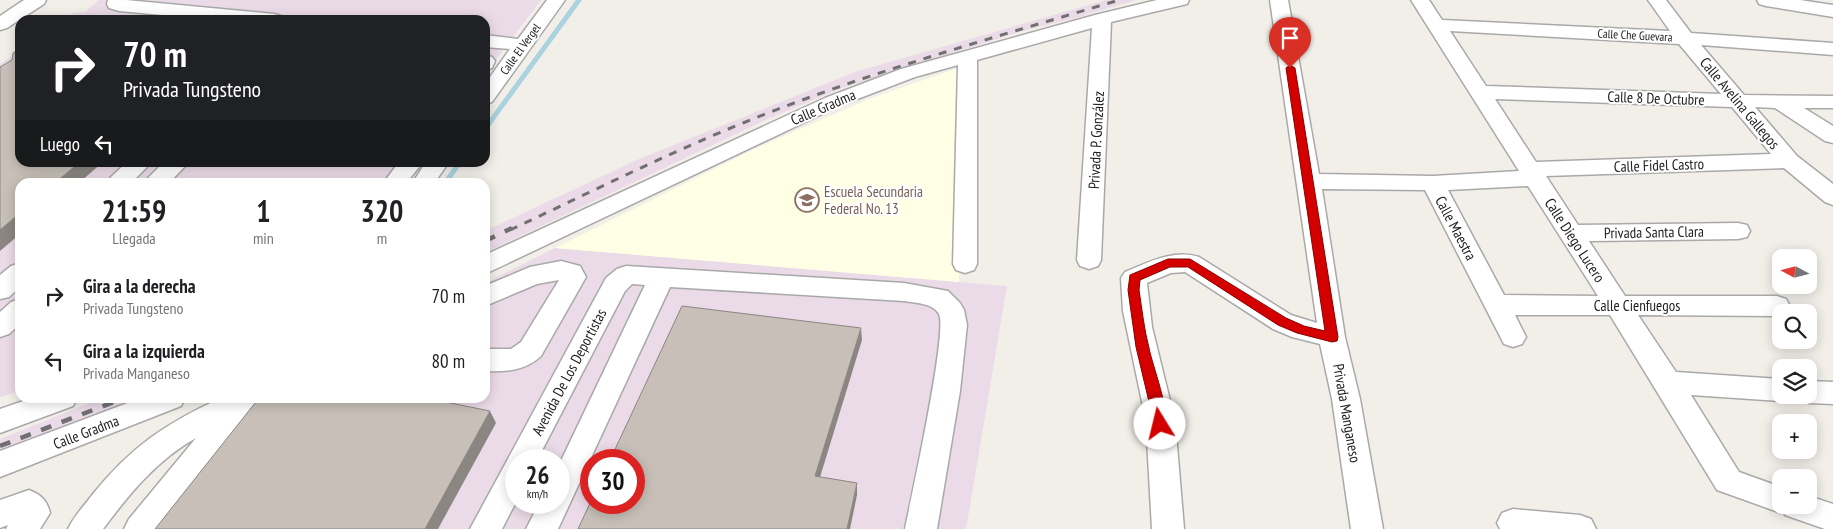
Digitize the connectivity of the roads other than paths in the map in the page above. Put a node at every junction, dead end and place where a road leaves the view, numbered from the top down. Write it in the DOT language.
graph roads {
  1 [pos="37,0"];
  2 [pos="117,0"];
  3 [pos="556,0"];
  4 [pos="1180,0"];
  5 [pos="1279,0"];
  6 [pos="1420,0"];
  7 [pos="1657,0"];
  8 [pos="1766,0"];
  9 [pos="1833,11"];
  10 [pos="222,15"];
  11 [pos="1102,19"];
  12 [pos="0,24"];
  13 [pos="1436,25"];
  14 [pos="1685,38"];
  15 [pos="490,42"];
  16 [pos="523,45"];
  17 [pos="1833,49"];
  18 [pos="966,57"];
  19 [pos="490,91"];
  20 [pos="1480,92"];
  21 [pos="1738,101"];
  22 [pos="1779,101"];
  23 [pos="1833,102"];
  24 [pos="1833,136"];
  25 [pos="1789,161"];
  26 [pos="136,167"];
  27 [pos="173,167"];
  28 [pos="408,167"];
  29 [pos="434,167"];
  30 [pos="1532,173"];
  31 [pos="123,178"];
  32 [pos="161,178"];
  33 [pos="398,178"];
  34 [pos="427,178"];
  35 [pos="1309,181"];
  36 [pos="1432,183"];
  37 [pos="1833,197"];
  38 [pos="1738,231"];
  39 [pos="1570,233"];
  40 [pos="1089,260"];
  41 [pos="490,263"];
  42 [pos="965,264"];
  43 [pos="15,277"];
  44 [pos="662,277"];
  45 [pos="0,291"];
  46 [pos="15,293"];
  47 [pos="490,295"];
  48 [pos="1616,304"];
  49 [pos="1497,305"];
  50 [pos="1772,306"];
  51 [pos="15,314"];
  52 [pos="0,327"];
  53 [pos="1332,337"];
  54 [pos="1513,338"];
  55 [pos="490,360"];
  56 [pos="1668,383"];
  57 [pos="1772,389"];
  58 [pos="1817,392"];
  59 [pos="1833,393"];
  60 [pos="49,403"];
  61 [pos="157,403"];
  62 [pos="237,403"];
  63 [pos="242,403"];
  64 [pos="0,421"];
  65 [pos="528,449"];
  66 [pos="0,464"];
  67 [pos="570,474"];
  68 [pos="505,493"];
  69 [pos="1772,497"];
  70 [pos="1817,512"];
  71 [pos="0,514"];
  72 [pos="550,514"];
  73 [pos="1833,518"];
  74 [pos="1515,526"];
  75 [pos="22,529"];
  76 [pos="84,529"];
  77 [pos="140,529"];
  78 [pos="486,529"];
  79 [pos="542,529"];
  80 [pos="921,529"];
  81 [pos="1168,529"];
  82 [pos="1367,529"];
  83 [pos="1580,529"];
  1 -- 12 [label="street"];
  2 -- 10 [label="street"];
  3 -- 16 [label="street, Calle El Vergel"];
  4 -- 11 [label="street, Calle Gradma"];
  5 -- 35 [label="street, Privada Manganeso"];
  6 -- 13 [label="street, Calle Diego Lucero"];
  7 -- 14 [label="street, Calle Avelina Gallegos"];
  8 -- 9 [label="street"];
  11 -- 18 [label="street, Calle Gradma"];
  11 -- 40 [label="street, Privada P. González"];
  13 -- 14 [label="street, Calle Che Guevara"];
  13 -- 20 [label="street, Calle Diego Lucero"];
  14 -- 17 [label="street, Calle Che Guevara"];
  14 -- 21 [label="street, Calle Avelina Gallegos"];
  15 -- 16 [label="street"];
  16 -- 19 [label="street, Calle El Vergel"];
  18 -- 41 [label="street, Calle Gradma"];
  18 -- 42 [label="street"];
  20 -- 21 [label="street, Calle 8 De Octubre"];
  20 -- 30 [label="street, Calle Diego Lucero"];
  21 -- 22 [label="street, Calle 8 De Octubre"];
  21 -- 25 [label="street, Calle Avelina Gallegos"];
  22 -- 23 [label="street, Calle 8 De Octubre"];
  22 -- 24 [label="street"];
  25 -- 30 [label="street, Calle Fidel Castro"];
  25 -- 37 [label="street, Calle Avelina Gallegos"];
  26 -- 31 [label="street"];
  27 -- 32 [label="street"];
  28 -- 33 [label="street"];
  29 -- 34 [label="street"];
  30 -- 36 [label="street, Calle Maestra"];
  30 -- 39 [label="street, Calle Diego Lucero"];
  35 -- 36 [label="street"];
  35 -- 53 [label="street, Privada Manganeso"];
  36 -- 49 [label="street, Calle Maestra"];
  38 -- 39 [label="street, Privada Santa Clara"];
  39 -- 48 [label="street, Calle Diego Lucero"];
  43 -- 45 [label="street"];
  44 -- 65 [label="street, Avenida De Los Deportistas"];
  44 -- 67 [label="street"];
  44 -- 80 [label="street"];
  45 -- 46 [label="street"];
  47 -- 55 [label="street"];
  48 -- 49 [label="street, Calle Cienfuegos"];
  48 -- 50 [label="street, Calle Cienfuegos"];
  48 -- 56 [label="street, Calle Diego Lucero"];
  49 -- 54 [label="street, Calle Maestra"];
  51 -- 52 [label="street"];
  53 -- 81 [label="street"];
  53 -- 82 [label="street, Privada Manganeso"];
  56 -- 57 [label="street"];
  56 -- 69 [label="street, Calle Diego Lucero"];
  58 -- 59 [label="street"];
  60 -- 64 [label="street"];
  61 -- 66 [label="street, Calle Gradma"];
  62 -- 76 [label="street"];
  63 -- 77 [label="street"];
  68 -- 78 [label="street"];
  70 -- 73 [label="street"];
  71 -- 75 [label="street"];
  72 -- 79 [label="street"];
  74 -- 83 [label="street"];
}
